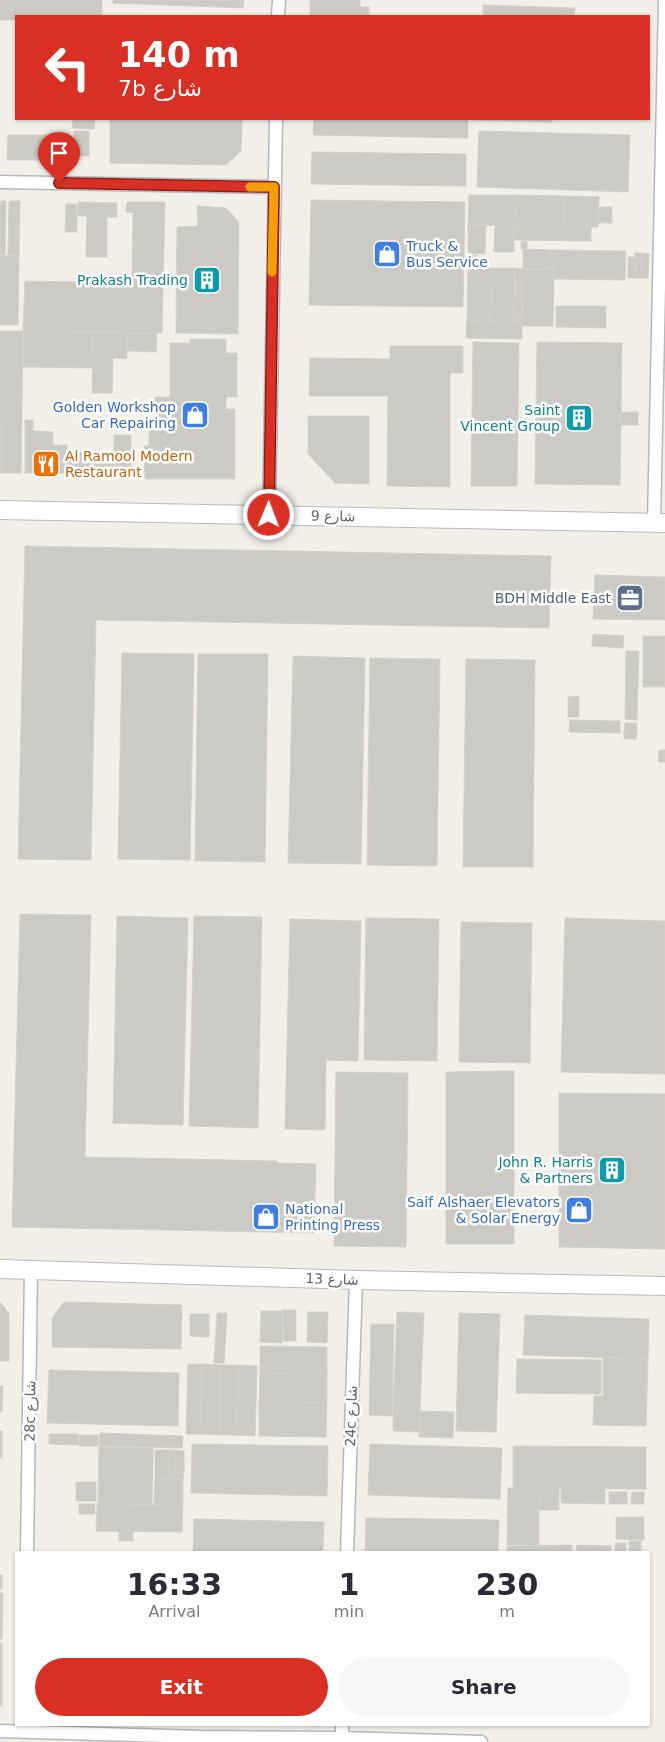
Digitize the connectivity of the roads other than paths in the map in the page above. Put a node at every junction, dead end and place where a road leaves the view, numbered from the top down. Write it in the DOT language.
graph roads {
  1 [pos="279,0"];
  2 [pos="665,0"];
  3 [pos="278,15"];
  4 [pos="276,120"];
  5 [pos="0,182"];
  6 [pos="274,187"];
  7 [pos="0,510"];
  8 [pos="269,515"];
  9 [pos="660,523"];
  10 [pos="0,1269"];
  11 [pos="31,1270"];
  12 [pos="356,1280"];
  13 [pos="665,1286"];
  14 [pos="27,1551"];
  15 [pos="347,1551"];
  16 [pos="342,1726"];
  17 [pos="24,1728"];
  18 [pos="0,1731"];
  19 [pos="342,1738"];
  20 [pos="201,1740"];
  21 [pos="481,1742"];
  1 -- 3 [label="street"];
  2 -- 9 [label="street"];
  4 -- 6 [label="street"];
  5 -- 6 [label="street"];
  6 -- 8 [label="street"];
  7 -- 8 [label="street, شارع 9"];
  8 -- 9 [label="street, شارع 9"];
  10 -- 11 [label="street, شارع 13"];
  11 -- 12 [label="street, شارع 13"];
  11 -- 14 [label="street, 28c شارع"];
  12 -- 13 [label="street, شارع 13"];
  12 -- 15 [label="street, 24c شارع"];
  16 -- 19 [label="street"];
  17 -- 18 [label="street"];
  17 -- 20 [label="street"];
  19 -- 20 [label="street"];
  19 -- 21 [label="street"];
}
